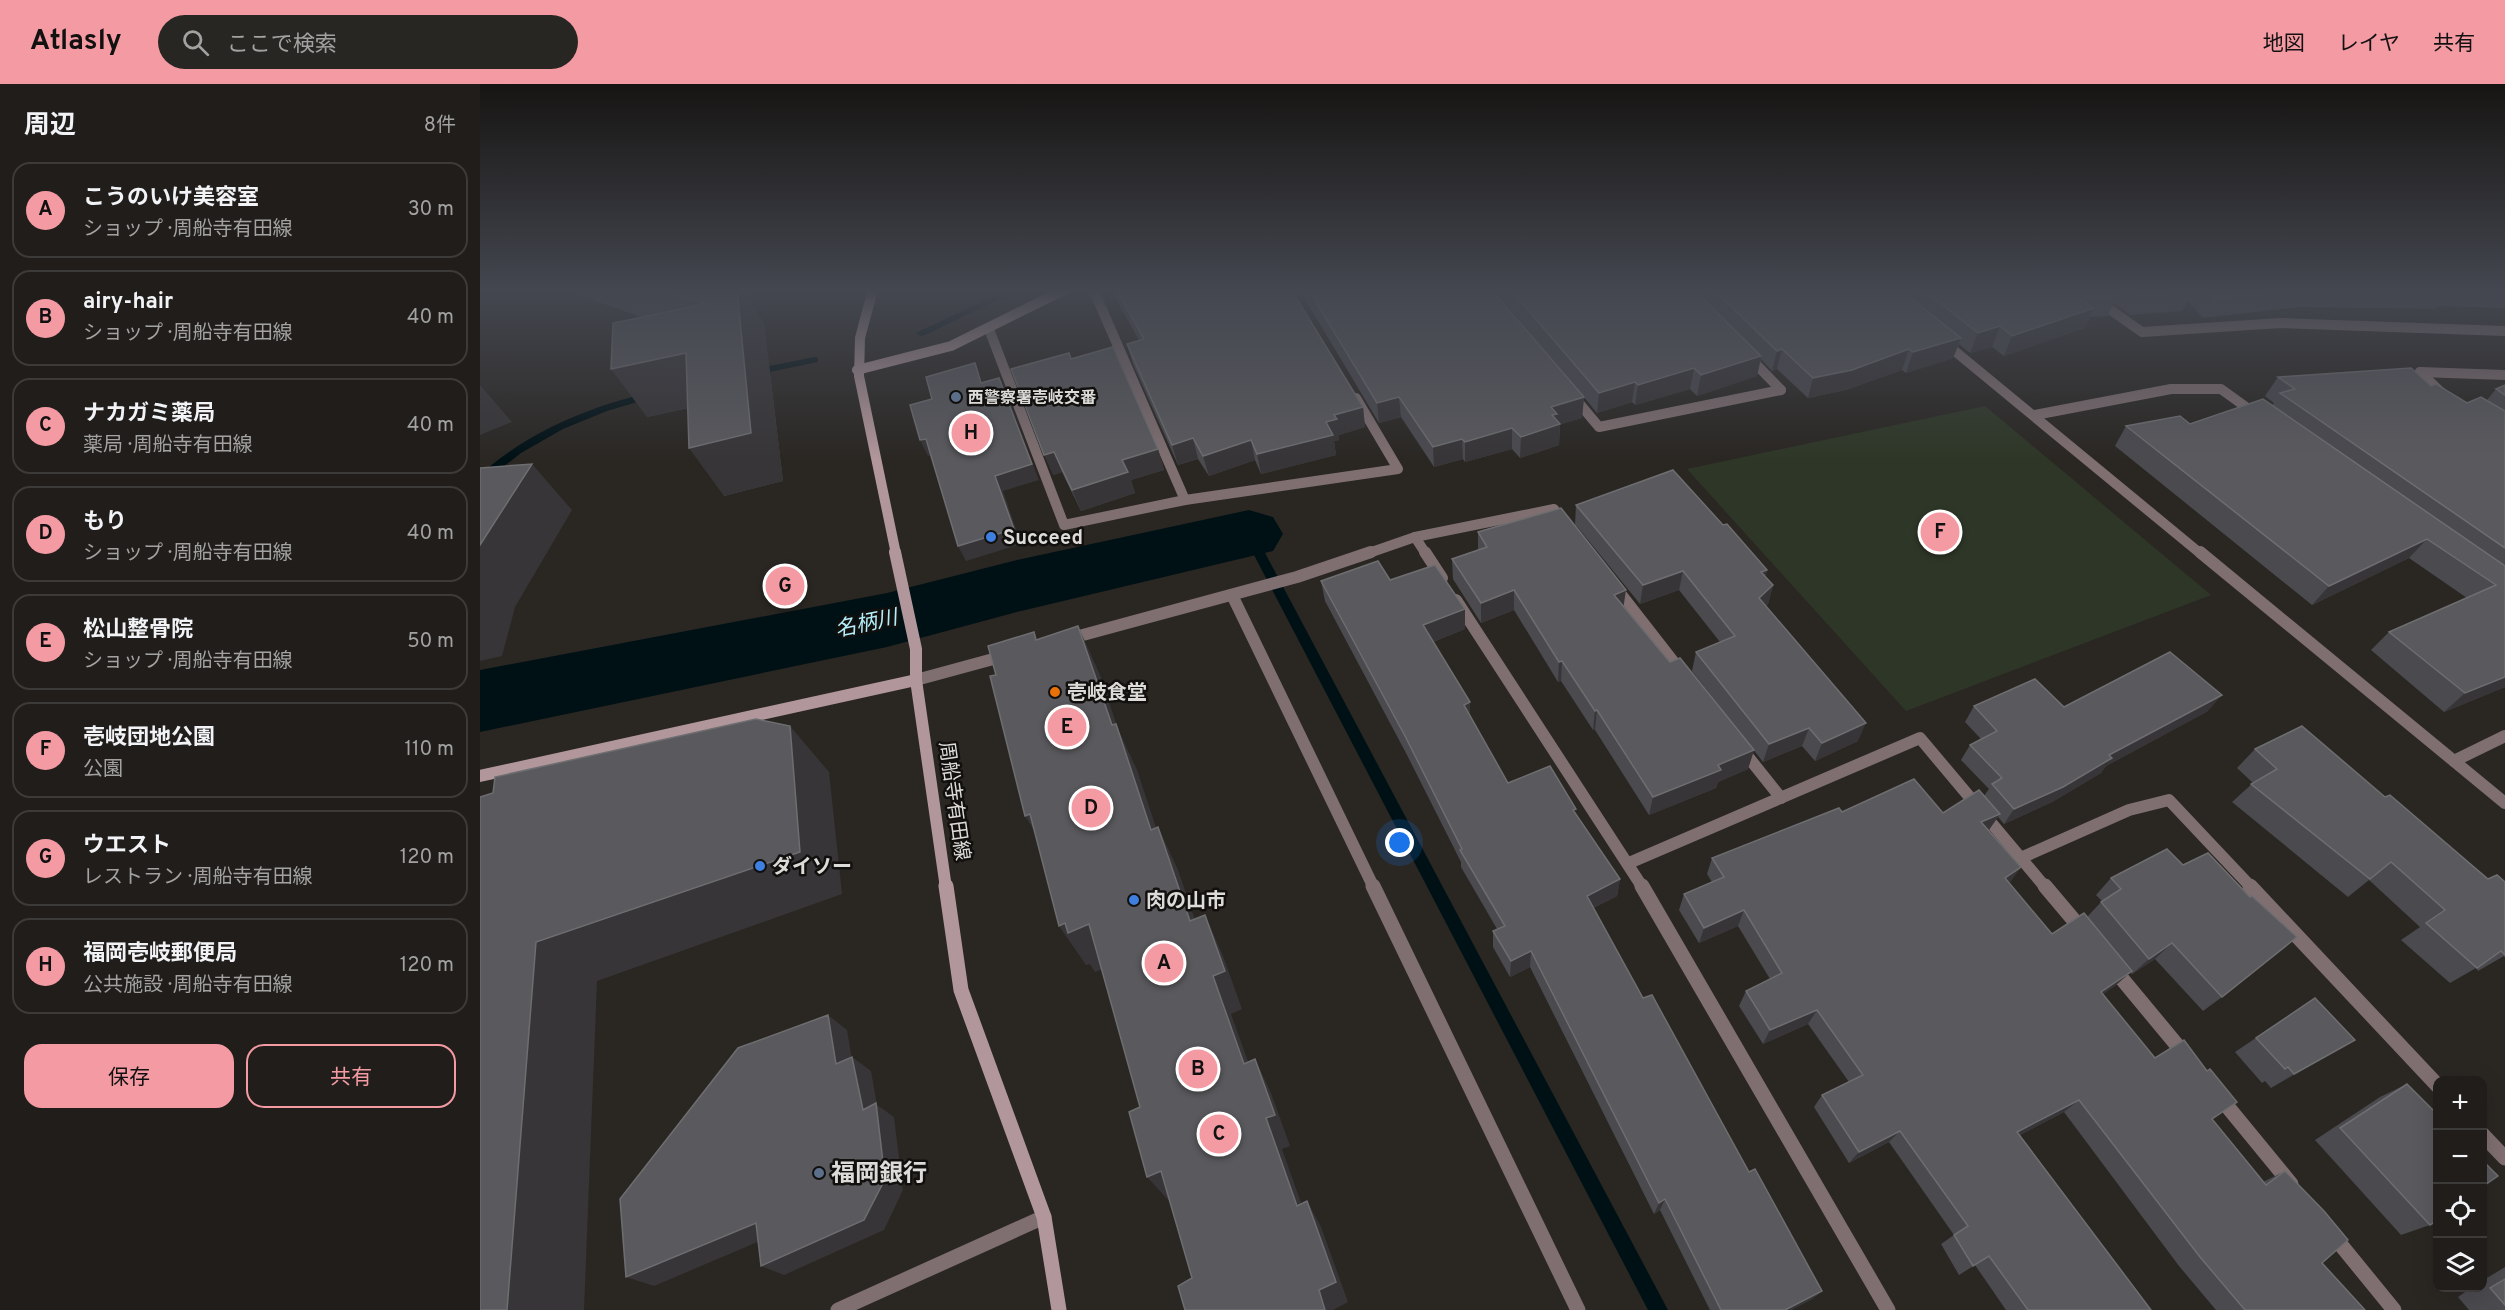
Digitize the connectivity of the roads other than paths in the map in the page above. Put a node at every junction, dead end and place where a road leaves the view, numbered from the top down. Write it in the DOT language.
graph roads {
  1 [pos="860,346"];
  2 [pos="950,346"];
  3 [pos="996,346"];
  4 [pos="1118,346"];
  5 [pos="1949,346"];
  6 [pos="1739,348"];
  7 [pos="857,370"];
  8 [pos="2505,375"];
  9 [pos="1563,384"];
  10 [pos="1350,389"];
  11 [pos="2457,404"];
  12 [pos="2035,415"];
  13 [pos="2268,423"];
  14 [pos="1185,500"];
  15 [pos="1569,528"];
  16 [pos="1415,537"];
  17 [pos="1605,574"];
  18 [pos="1232,595"];
  19 [pos="1052,644"];
  20 [pos="1018,652"];
  21 [pos="916,680"];
  22 [pos="1693,686"];
  23 [pos="2505,735"];
  24 [pos="1737,742"];
  25 [pos="2454,761"];
  26 [pos="480,776"];
  27 [pos="1781,798"];
  28 [pos="2505,803"];
  29 [pos="2023,857"];
  30 [pos="1629,864"];
  31 [pos="2091,940"];
  32 [pos="2106,959"];
  33 [pos="2433,1081"];
  34 [pos="2487,1139"];
  35 [pos="2505,1158"];
  36 [pos="2303,1199"];
  37 [pos="1044,1217"];
  38 [pos="2318,1218"];
  39 [pos="838,1310"];
  40 [pos="1059,1310"];
  41 [pos="1578,1310"];
  42 [pos="1888,1310"];
  43 [pos="2394,1310"];
  1 -- 7 [label="main road, 周船寺有田線"];
  2 -- 7 [label="main road"];
  3 -- 14 [label="street"];
  4 -- 14 [label="street"];
  5 -- 12 [label="street"];
  6 -- 9 [label="street"];
  7 -- 21 [label="main road, 周船寺有田線"];
  8 -- 11 [label="street"];
  10 -- 14 [label="street"];
  12 -- 13 [label="street"];
  12 -- 25 [label="street"];
  15 -- 16 [label="street"];
  16 -- 18 [label="street"];
  16 -- 30 [label="street"];
  17 -- 22 [label="street"];
  18 -- 19 [label="street"];
  18 -- 41 [label="street"];
  20 -- 21 [label="street"];
  21 -- 26 [label="main road"];
  21 -- 37 [label="main road, 周船寺有田線"];
  23 -- 25 [label="street"];
  24 -- 27 [label="street"];
  25 -- 28 [label="street"];
  27 -- 29 [label="street"];
  27 -- 30 [label="street"];
  29 -- 31 [label="street"];
  29 -- 33 [label="street"];
  30 -- 42 [label="street"];
  32 -- 36 [label="street"];
  34 -- 35 [label="street"];
  37 -- 39 [label="street"];
  37 -- 40 [label="main road, 周船寺有田線"];
  38 -- 43 [label="street"];
}
